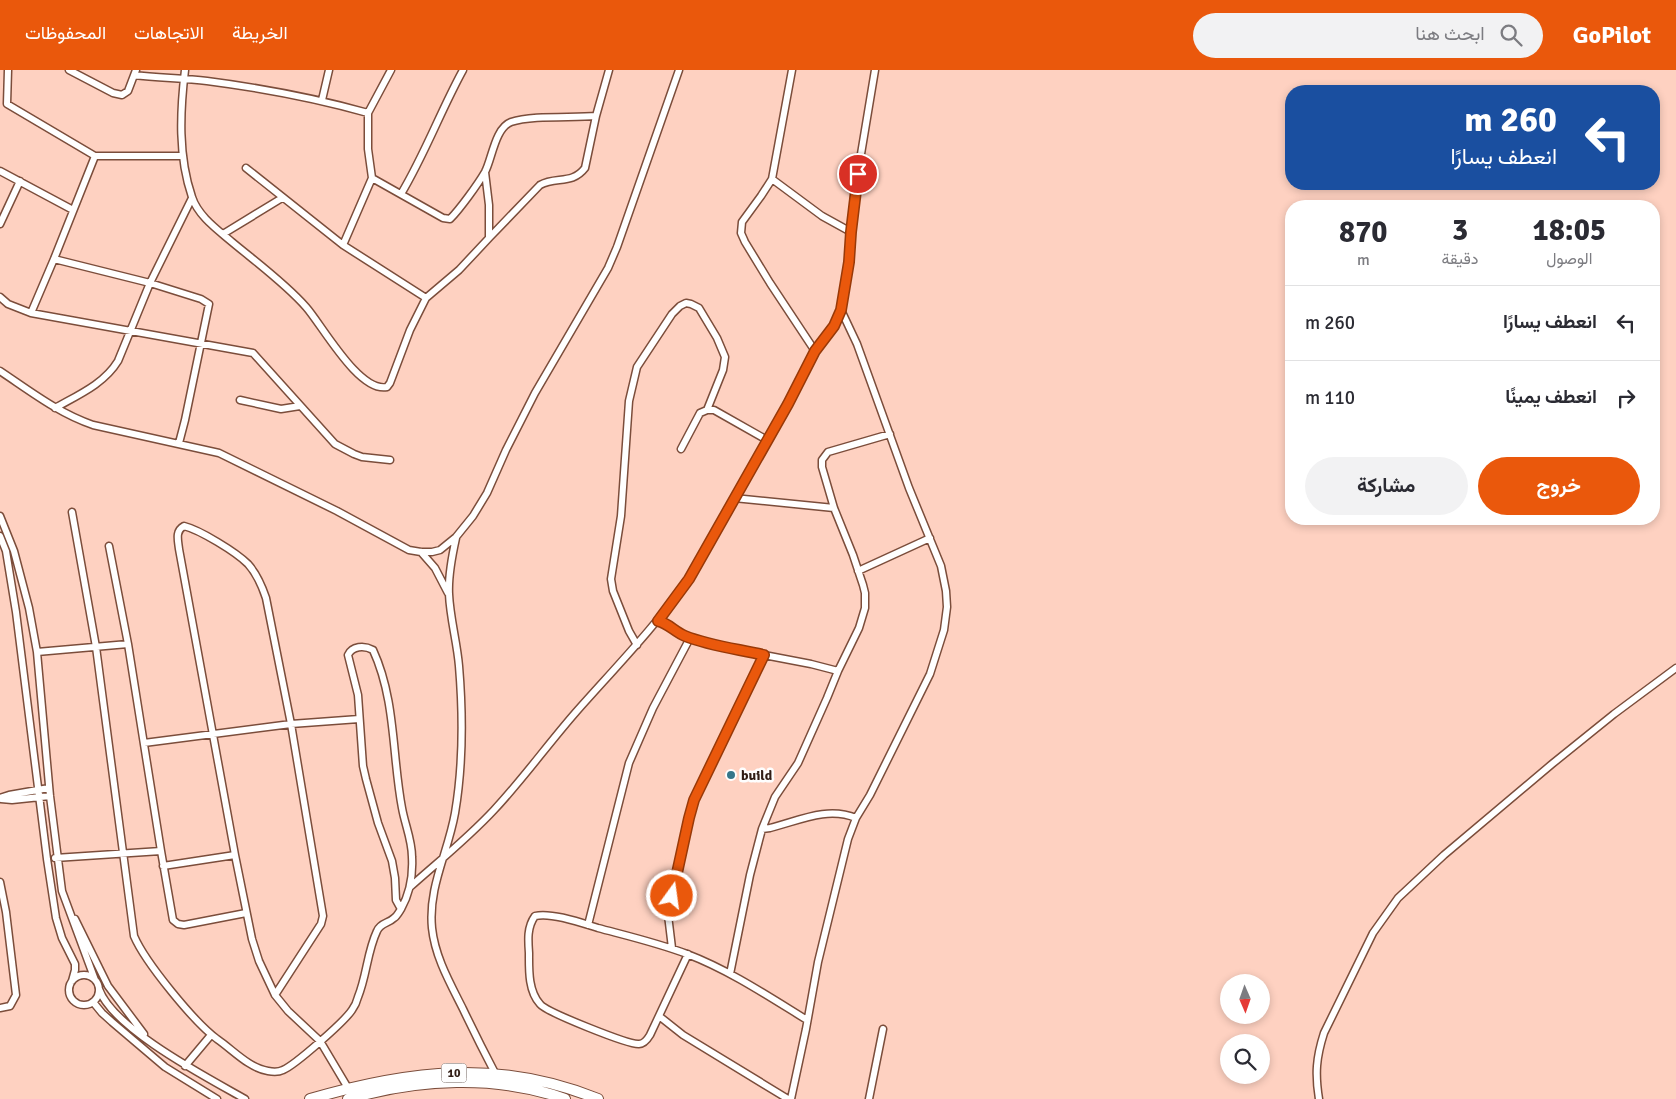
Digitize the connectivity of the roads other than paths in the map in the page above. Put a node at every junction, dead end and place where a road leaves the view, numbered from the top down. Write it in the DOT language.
graph roads {
  1 [pos="8,70"];
  2 [pos="69,70"];
  3 [pos="185,70"];
  4 [pos="328,70"];
  5 [pos="390,70"];
  6 [pos="463,70"];
  7 [pos="609,70"];
  8 [pos="679,70"];
  9 [pos="792,70"];
  10 [pos="875,70"];
  11 [pos="135,72"];
  12 [pos="184,79"];
  13 [pos="322,100"];
  14 [pos="3,105"];
  15 [pos="368,113"];
  16 [pos="596,116"];
  17 [pos="95,156"];
  18 [pos="182,156"];
  19 [pos="246,168"];
  20 [pos="0,171"];
  21 [pos="485,172"];
  22 [pos="372,178"];
  23 [pos="772,179"];
  24 [pos="20,181"];
  25 [pos="401,194"];
  26 [pos="192,198"];
  27 [pos="282,198"];
  28 [pos="73,210"];
  29 [pos="0,224"];
  30 [pos="851,232"];
  31 [pos="223,234"];
  32 [pos="489,238"];
  33 [pos="343,245"];
  34 [pos="54,259"];
  35 [pos="150,283"];
  36 [pos="0,297"];
  37 [pos="426,298"];
  38 [pos="841,310"];
  39 [pos="31,312"];
  40 [pos="131,330"];
  41 [pos="201,343"];
  42 [pos="815,351"];
  43 [pos="0,371"];
  44 [pos="240,400"];
  45 [pos="300,406"];
  46 [pos="55,408"];
  47 [pos="707,410"];
  48 [pos="890,434"];
  49 [pos="767,440"];
  50 [pos="178,443"];
  51 [pos="681,449"];
  52 [pos="390,460"];
  53 [pos="734,498"];
  54 [pos="834,508"];
  55 [pos="72,512"];
  56 [pos="0,516"];
  57 [pos="0,536"];
  58 [pos="456,538"];
  59 [pos="930,538"];
  60 [pos="109,546"];
  61 [pos="421,552"];
  62 [pos="858,571"];
  63 [pos="449,596"];
  64 [pos="658,621"];
  65 [pos="690,638"];
  66 [pos="128,644"];
  67 [pos="637,645"];
  68 [pos="96,647"];
  69 [pos="37,652"];
  70 [pos="764,655"];
  71 [pos="1676,668"];
  72 [pos="838,671"];
  73 [pos="359,719"];
  74 [pos="291,724"];
  75 [pos="213,734"];
  76 [pos="144,743"];
  77 [pos="49,788"];
  78 [pos="37,790"];
  79 [pos="50,796"];
  80 [pos="38,798"];
  81 [pos="856,818"];
  82 [pos="762,829"];
  83 [pos="160,851"];
  84 [pos="124,853"];
  85 [pos="235,855"];
  86 [pos="58,857"];
  87 [pos="443,858"];
  88 [pos="46,859"];
  89 [pos="163,866"];
  90 [pos="0,882"];
  91 [pos="410,887"];
  92 [pos="62,891"];
  93 [pos="401,909"];
  94 [pos="246,913"];
  95 [pos="588,925"];
  96 [pos="672,948"];
  97 [pos="688,954"];
  98 [pos="730,974"];
  99 [pos="95,980"];
  100 [pos="72,981"];
  101 [pos="99,989"];
  102 [pos="275,995"];
  103 [pos="93,1002"];
  104 [pos="0,1008"];
  105 [pos="659,1016"];
  106 [pos="807,1020"];
  107 [pos="883,1029"];
  108 [pos="211,1035"];
  109 [pos="148,1039"];
  110 [pos="320,1041"];
  111 [pos="185,1066"];
  112 [pos="494,1074"];
  113 [pos="348,1094"];
  114 [pos="217,1099"];
  115 [pos="245,1099"];
  116 [pos="310,1099"];
  117 [pos="564,1099"];
  118 [pos="598,1099"];
  119 [pos="790,1099"];
  120 [pos="868,1099"];
  121 [pos="1319,1099"];
  1 -- 14 [label="street"];
  2 -- 11 [label="street"];
  3 -- 12 [label="street"];
  4 -- 13 [label="street"];
  5 -- 15 [label="street"];
  6 -- 25 [label="street"];
  7 -- 16 [label="street"];
  8 -- 58 [label="street"];
  9 -- 23 [label="street"];
  10 -- 30 [label="street"];
  11 -- 12 [label="street"];
  12 -- 13 [label="street"];
  12 -- 18 [label="street"];
  13 -- 15 [label="street"];
  14 -- 17 [label="street"];
  15 -- 22 [label="street"];
  16 -- 21 [label="street"];
  16 -- 32 [label="street"];
  17 -- 18 [label="street"];
  17 -- 28 [label="street"];
  18 -- 26 [label="street"];
  19 -- 27 [label="street"];
  20 -- 24 [label="street"];
  21 -- 25 [label="street"];
  21 -- 32 [label="street"];
  22 -- 25 [label="street"];
  22 -- 33 [label="street"];
  23 -- 30 [label="street"];
  23 -- 42 [label="street"];
  24 -- 28 [label="street"];
  24 -- 29 [label="street"];
  26 -- 31 [label="street"];
  26 -- 35 [label="street"];
  27 -- 31 [label="street"];
  27 -- 33 [label="street"];
  28 -- 34 [label="street"];
  30 -- 38 [label="street"];
  31 -- 37 [label="street"];
  32 -- 37 [label="street"];
  33 -- 37 [label="street"];
  34 -- 35 [label="street"];
  34 -- 39 [label="street"];
  35 -- 40 [label="street"];
  35 -- 41 [label="street"];
  36 -- 39 [label="street"];
  38 -- 42 [label="street"];
  38 -- 48 [label="street"];
  39 -- 40 [label="street"];
  40 -- 41 [label="street"];
  40 -- 46 [label="street"];
  41 -- 45 [label="street"];
  41 -- 50 [label="street"];
  42 -- 49 [label="street"];
  43 -- 46 [label="street"];
  44 -- 45 [label="street"];
  45 -- 52 [label="street"];
  46 -- 50 [label="street"];
  47 -- 49 [label="street"];
  47 -- 51 [label="street"];
  47 -- 67 [label="street"];
  48 -- 54 [label="street"];
  48 -- 59 [label="street"];
  49 -- 53 [label="street"];
  50 -- 61 [label="street"];
  53 -- 54 [label="street"];
  53 -- 64 [label="street"];
  54 -- 62 [label="street"];
  55 -- 68 [label="street"];
  56 -- 69 [label="street"];
  57 -- 78 [label="street"];
  58 -- 61 [label="street"];
  58 -- 63 [label="street"];
  59 -- 62 [label="street"];
  59 -- 81 [label="street"];
  60 -- 66 [label="street"];
  61 -- 63 [label="street"];
  62 -- 72 [label="street"];
  63 -- 87 [label="street"];
  64 -- 65 [label="street"];
  64 -- 67 [label="street"];
  65 -- 70 [label="street"];
  65 -- 95 [label="street"];
  66 -- 68 [label="street"];
  66 -- 76 [label="street"];
  67 -- 87 [label="street"];
  68 -- 69 [label="street"];
  68 -- 84 [label="street"];
  69 -- 77 [label="street"];
  70 -- 72 [label="street"];
  70 -- 96 [label="street"];
  71 -- 121 [label="street"];
  72 -- 82 [label="street"];
  73 -- 74 [label="street"];
  73 -- 91 [label="street"];
  73 -- 93 [label="street"];
  74 -- 75 [label="street"];
  74 -- 75 [label="street"];
  74 -- 102 [label="street"];
  75 -- 76 [label="street"];
  75 -- 85 [label="street"];
  76 -- 83 [label="street"];
  77 -- 78 [label="street"];
  77 -- 79 [label="street"];
  78 -- 80 [label="street"];
  78 -- 80 [label="street"];
  79 -- 80 [label="street"];
  79 -- 86 [label="street"];
  80 -- 88 [label="street"];
  81 -- 82 [label="street"];
  81 -- 106 [label="street"];
  82 -- 98 [label="street"];
  83 -- 84 [label="street"];
  83 -- 89 [label="street"];
  84 -- 86 [label="street"];
  84 -- 108 [label="street"];
  85 -- 89 [label="street"];
  85 -- 94 [label="street"];
  86 -- 88 [label="street"];
  86 -- 92 [label="street"];
  87 -- 91 [label="street"];
  87 -- 112 [label="street"];
  88 -- 100 [label="street"];
  89 -- 94 [label="street"];
  90 -- 104 [label="street"];
  91 -- 93 [label="street"];
  92 -- 99 [label="street"];
  92 -- 109 [label="street"];
  93 -- 110 [label="street"];
  94 -- 102 [label="street"];
  95 -- 96 [label="street"];
  95 -- 105 [label="street"];
  96 -- 97 [label="street"];
  97 -- 98 [label="street"];
  97 -- 105 [label="street"];
  98 -- 106 [label="street"];
  99 -- 100 [label="street"];
  99 -- 101 [label="street"];
  100 -- 103 [label="street"];
  101 -- 103 [label="street"];
  101 -- 109 [label="street"];
  102 -- 110 [label="street"];
  103 -- 114 [label="street"];
  105 -- 119 [label="street"];
  106 -- 119 [label="street"];
  107 -- 120 [label="street"];
  108 -- 110 [label="street"];
  108 -- 111 [label="street"];
  109 -- 111 [label="street"];
  110 -- 113 [label="street"];
  111 -- 115 [label="street"];
  112 -- 113 [label="highway, 10"];
  112 -- 118 [label="highway, 10"];
  113 -- 116 [label="highway, 10"];
  113 -- 117 [label="highway, 10"];
}
